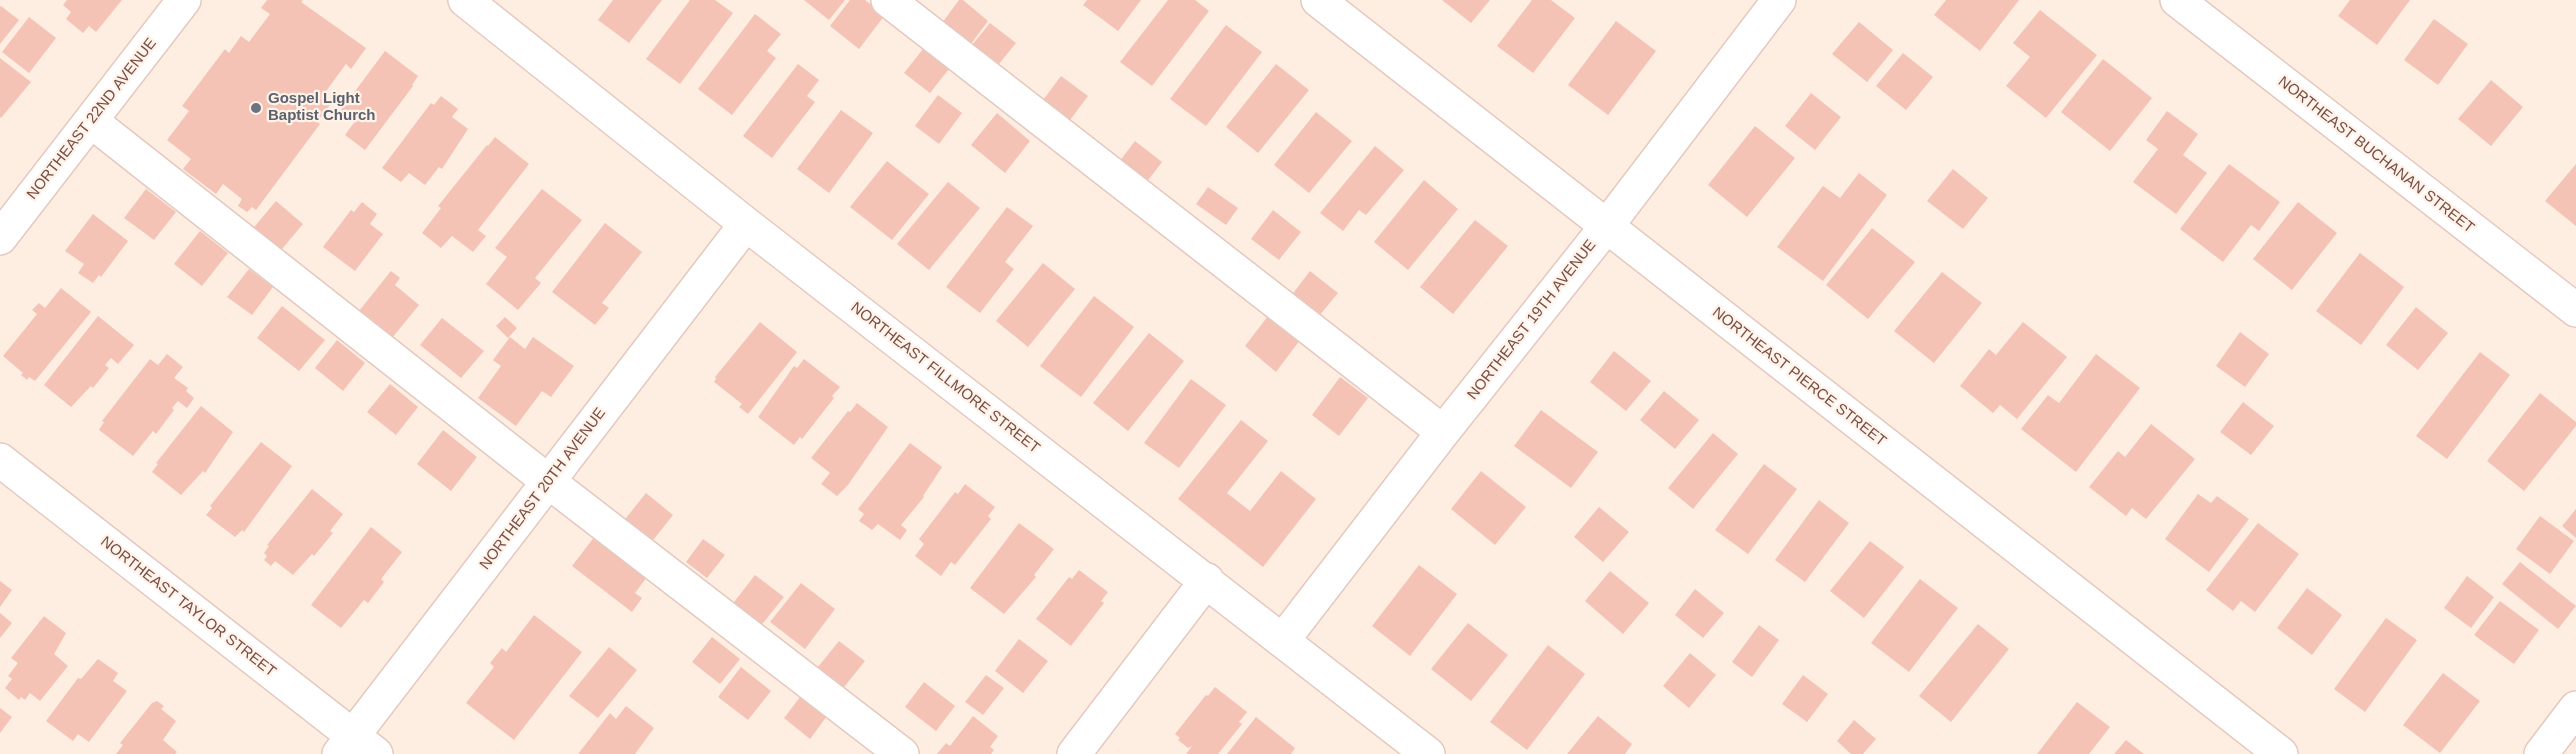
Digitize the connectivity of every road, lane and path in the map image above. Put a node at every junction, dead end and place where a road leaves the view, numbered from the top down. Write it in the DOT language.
graph roads {
  1 [pos="184,0"];
  2 [pos="465,0"];
  3 [pos="888,0"];
  4 [pos="1318,0"];
  5 [pos="1779,0"];
  6 [pos="2177,0"];
  7 [pos="91,122"];
  8 [pos="746,224"];
  9 [pos="1606,227"];
  10 [pos="0,238"];
  11 [pos="2576,310"];
  12 [pos="1443,432"];
  13 [pos="0,460"];
  14 [pos="549,482"];
  15 [pos="1207,580"];
  16 [pos="1283,640"];
  17 [pos="2576,708"];
  18 [pos="356,748"];
  19 [pos="902,754"];
  20 [pos="1074,754"];
  21 [pos="1428,754"];
  22 [pos="2281,754"];
  23 [pos="2541,754"];
  1 -- 7 [label="street, NORTHEAST 22ND AVENUE"];
  2 -- 8 [label="street, NORTHEAST FILLMORE STREET"];
  3 -- 12 [label="street"];
  4 -- 9 [label="street, NORTHEAST PIERCE STREET"];
  5 -- 9 [label="street, NORTHEAST 19TH AVENUE"];
  6 -- 11 [label="street, NORTHEAST BUCHANAN STREET"];
  7 -- 10 [label="street, NORTHEAST 22ND AVENUE"];
  7 -- 14 [label="street"];
  8 -- 14 [label="street, NORTHEAST 20TH AVENUE"];
  8 -- 15 [label="street, NORTHEAST FILLMORE STREET"];
  9 -- 12 [label="street, NORTHEAST 19TH AVENUE"];
  9 -- 22 [label="street, NORTHEAST PIERCE STREET"];
  12 -- 16 [label="street, NORTHEAST 19TH AVENUE"];
  13 -- 18 [label="street, NORTHEAST TAYLOR STREET"];
  14 -- 18 [label="street, NORTHEAST 20TH AVENUE"];
  14 -- 19 [label="street"];
  15 -- 16 [label="street, NORTHEAST FILLMORE STREET"];
  15 -- 20 [label="street"];
  16 -- 21 [label="street, NORTHEAST FILLMORE STREET"];
  17 -- 23 [label="street"];
}
